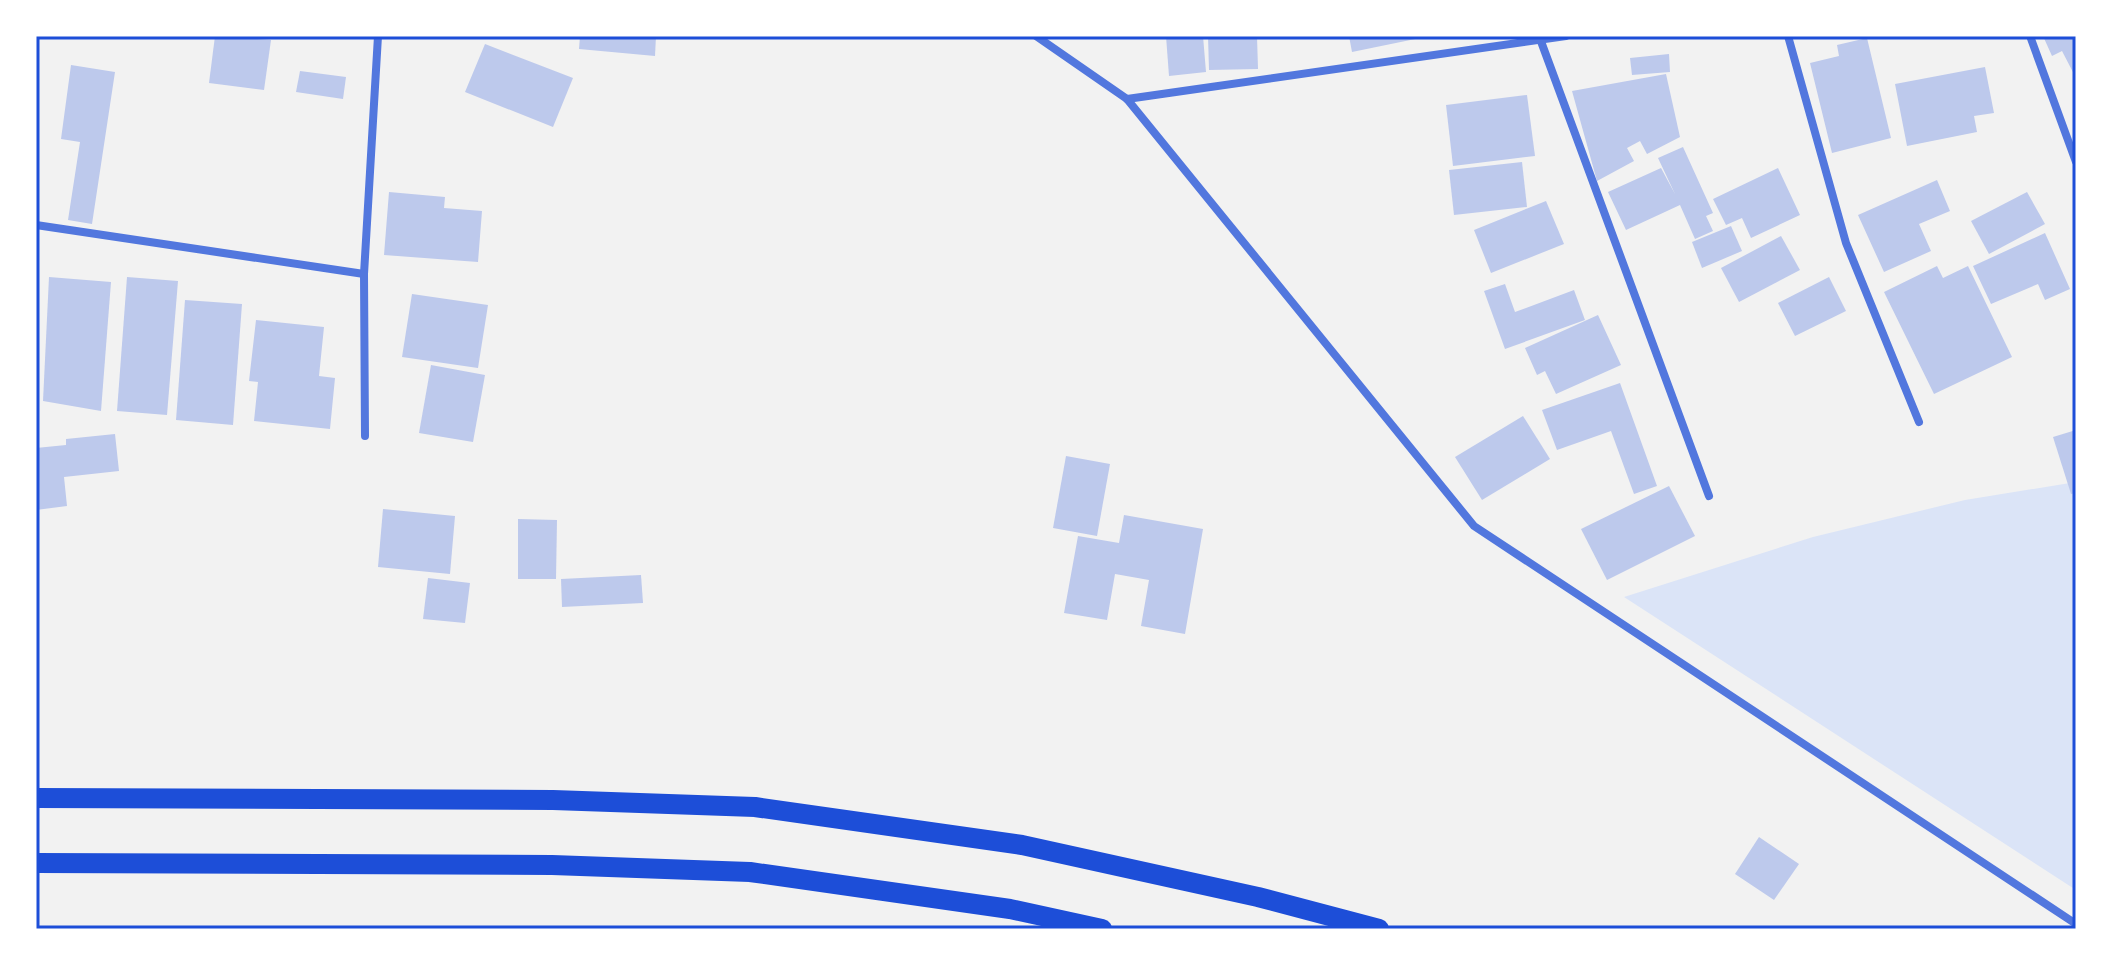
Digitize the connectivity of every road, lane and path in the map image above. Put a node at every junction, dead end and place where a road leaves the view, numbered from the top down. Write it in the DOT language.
graph roads {
  1 [pos="378,36"];
  2 [pos="1036,36"];
  3 [pos="1566,36"];
  4 [pos="1788,36"];
  5 [pos="2030,36"];
  6 [pos="1539,37"];
  7 [pos="1127,99"];
  8 [pos="2076,162"];
  9 [pos="36,225"];
  10 [pos="364,274"];
  11 [pos="1919,422"];
  12 [pos="365,436"];
  13 [pos="1709,496"];
  14 [pos="36,798"];
  15 [pos="36,863"];
  16 [pos="2076,924"];
  17 [pos="1102,929"];
  18 [pos="1379,929"];
  1 -- 10 [label="street"];
  2 -- 7 [label="street"];
  3 -- 6 [label="street"];
  4 -- 11 [label="street"];
  5 -- 8 [label="street"];
  6 -- 7 [label="street"];
  6 -- 13 [label="street"];
  7 -- 16 [label="street"];
  9 -- 10 [label="street"];
  10 -- 12 [label="street"];
  14 -- 18 [label="main road"];
  15 -- 17 [label="main road"];
}
